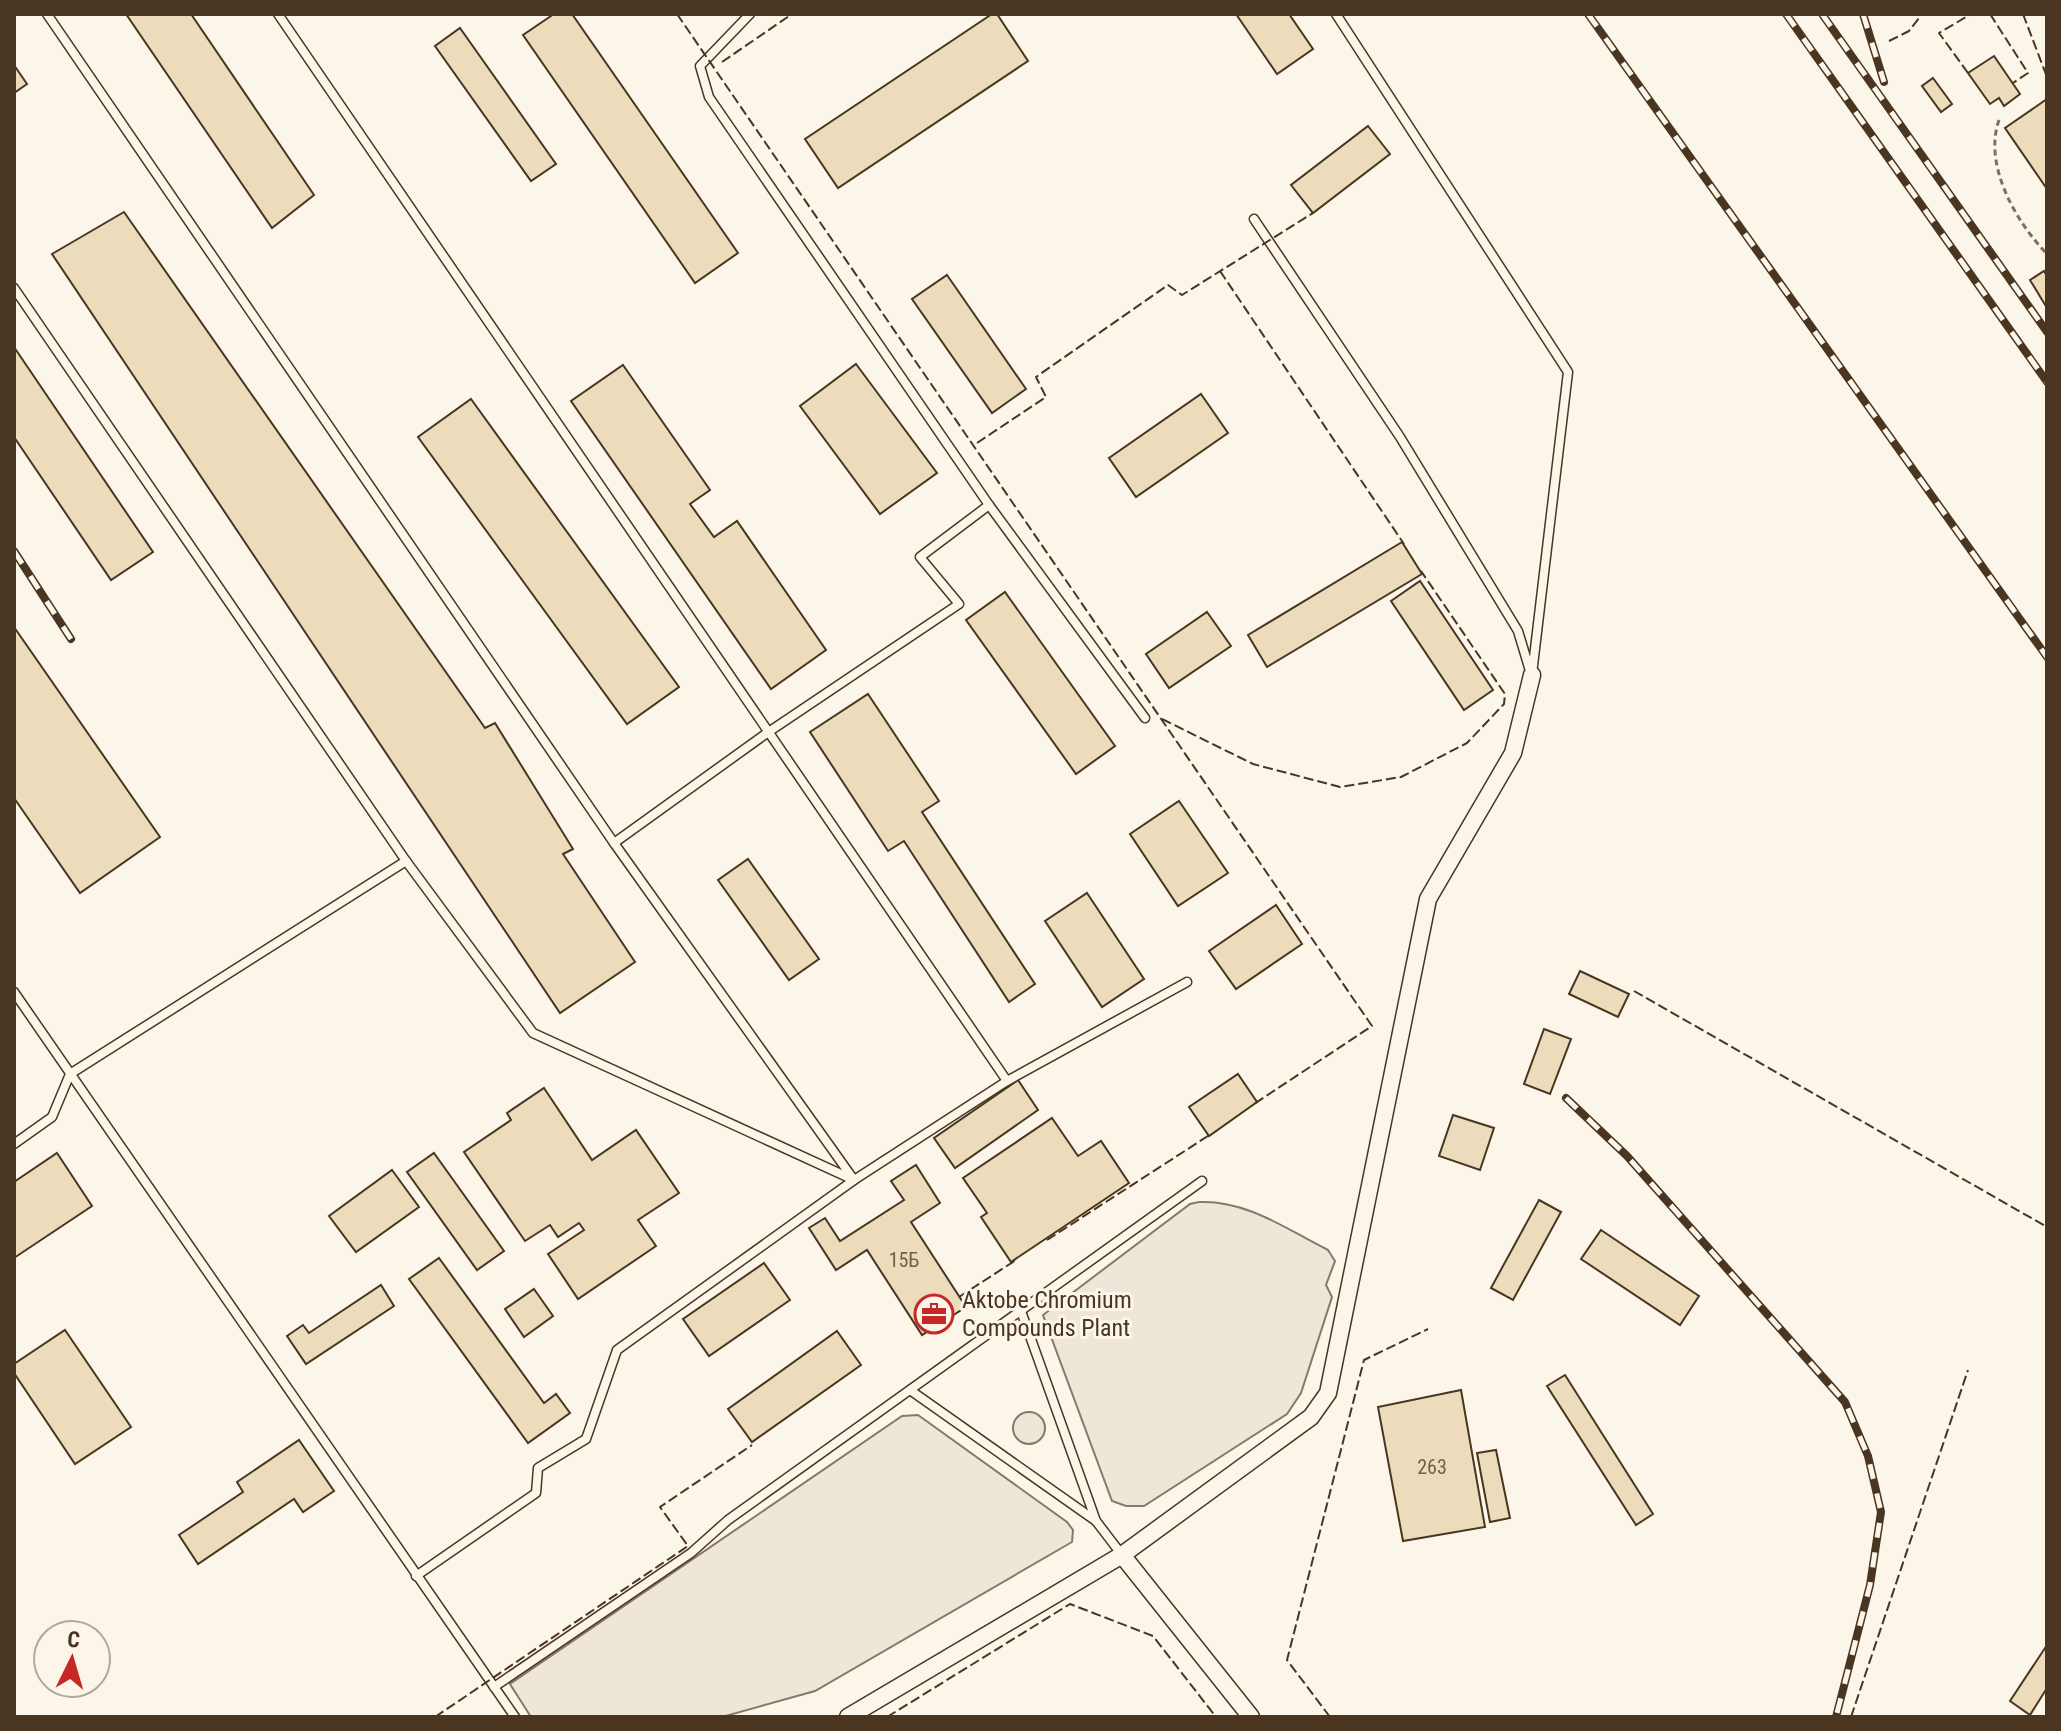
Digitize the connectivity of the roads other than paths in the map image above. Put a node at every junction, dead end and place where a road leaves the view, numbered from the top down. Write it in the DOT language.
graph roads {
  1 [pos="47,14"];
  2 [pos="278,14"];
  3 [pos="750,14"];
  4 [pos="1336,14"];
  5 [pos="1254,219"];
  6 [pos="14,288"];
  7 [pos="989,505"];
  8 [pos="1532,675"];
  9 [pos="1145,718"];
  10 [pos="767,733"];
  11 [pos="614,843"];
  12 [pos="406,861"];
  13 [pos="1187,982"];
  14 [pos="14,992"];
  15 [pos="70,1074"];
  16 [pos="1007,1081"];
  17 [pos="14,1144"];
  18 [pos="854,1180"];
  19 [pos="1202,1181"];
  20 [pos="1021,1311"];
  21 [pos="910,1390"];
  22 [pos="1096,1521"];
  23 [pos="1122,1555"];
  24 [pos="416,1576"];
  25 [pos="494,1687"];
  26 [pos="515,1717"];
  27 [pos="848,1717"];
  28 [pos="1251,1717"];
  1 -- 11 [label="lane"];
  2 -- 10 [label="lane"];
  3 -- 7 [label="lane"];
  4 -- 8 [label="lane"];
  5 -- 8 [label="lane"];
  6 -- 12 [label="lane"];
  7 -- 9 [label="lane"];
  7 -- 10 [label="lane"];
  8 -- 23 [label="street"];
  10 -- 11 [label="lane"];
  10 -- 16 [label="lane"];
  11 -- 18 [label="lane"];
  12 -- 15 [label="lane"];
  12 -- 18 [label="lane"];
  13 -- 16 [label="lane"];
  14 -- 15 [label="lane"];
  15 -- 17 [label="lane"];
  15 -- 24 [label="lane"];
  16 -- 18 [label="lane"];
  18 -- 24 [label="lane"];
  19 -- 20 [label="lane"];
  20 -- 21 [label="lane"];
  20 -- 22 [label="lane"];
  21 -- 22 [label="lane"];
  21 -- 25 [label="lane"];
  22 -- 23 [label="lane"];
  23 -- 27 [label="street"];
  23 -- 28 [label="street"];
  24 -- 25 [label="lane"];
  25 -- 26 [label="lane"];
}
